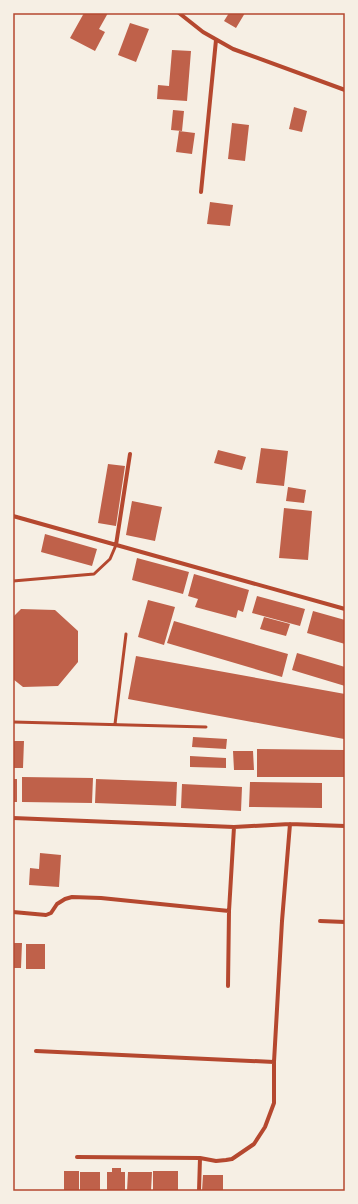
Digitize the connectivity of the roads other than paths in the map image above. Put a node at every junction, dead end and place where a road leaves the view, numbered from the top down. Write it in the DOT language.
graph roads {
  1 [pos="179,13"];
  2 [pos="216,40"];
  3 [pos="345,90"];
  4 [pos="201,192"];
  5 [pos="130,454"];
  6 [pos="13,516"];
  7 [pos="116,545"];
  8 [pos="13,581"];
  9 [pos="345,609"];
  10 [pos="126,634"];
  11 [pos="13,722"];
  12 [pos="115,724"];
  13 [pos="206,727"];
  14 [pos="13,818"];
  15 [pos="290,824"];
  16 [pos="345,826"];
  17 [pos="234,827"];
  18 [pos="229,911"];
  19 [pos="13,912"];
  20 [pos="320,921"];
  21 [pos="345,922"];
  22 [pos="228,986"];
  23 [pos="36,1052"];
  24 [pos="274,1062"];
  25 [pos="76,1157"];
  26 [pos="200,1158"];
  27 [pos="199,1191"];
  1 -- 2 [label="street"];
  2 -- 3 [label="street"];
  2 -- 4 [label="street"];
  5 -- 7 [label="street"];
  6 -- 7 [label="street"];
  7 -- 8 [label="lane"];
  7 -- 9 [label="street"];
  10 -- 12 [label="lane"];
  11 -- 12 [label="lane"];
  12 -- 13 [label="lane"];
  14 -- 17 [label="street"];
  15 -- 16 [label="street"];
  15 -- 17 [label="street"];
  15 -- 24 [label="street"];
  17 -- 18 [label="street"];
  18 -- 19 [label="street"];
  18 -- 22 [label="street"];
  20 -- 21 [label="street"];
  23 -- 24 [label="street"];
  24 -- 26 [label="street"];
  25 -- 26 [label="street"];
  26 -- 27 [label="street"];
}
